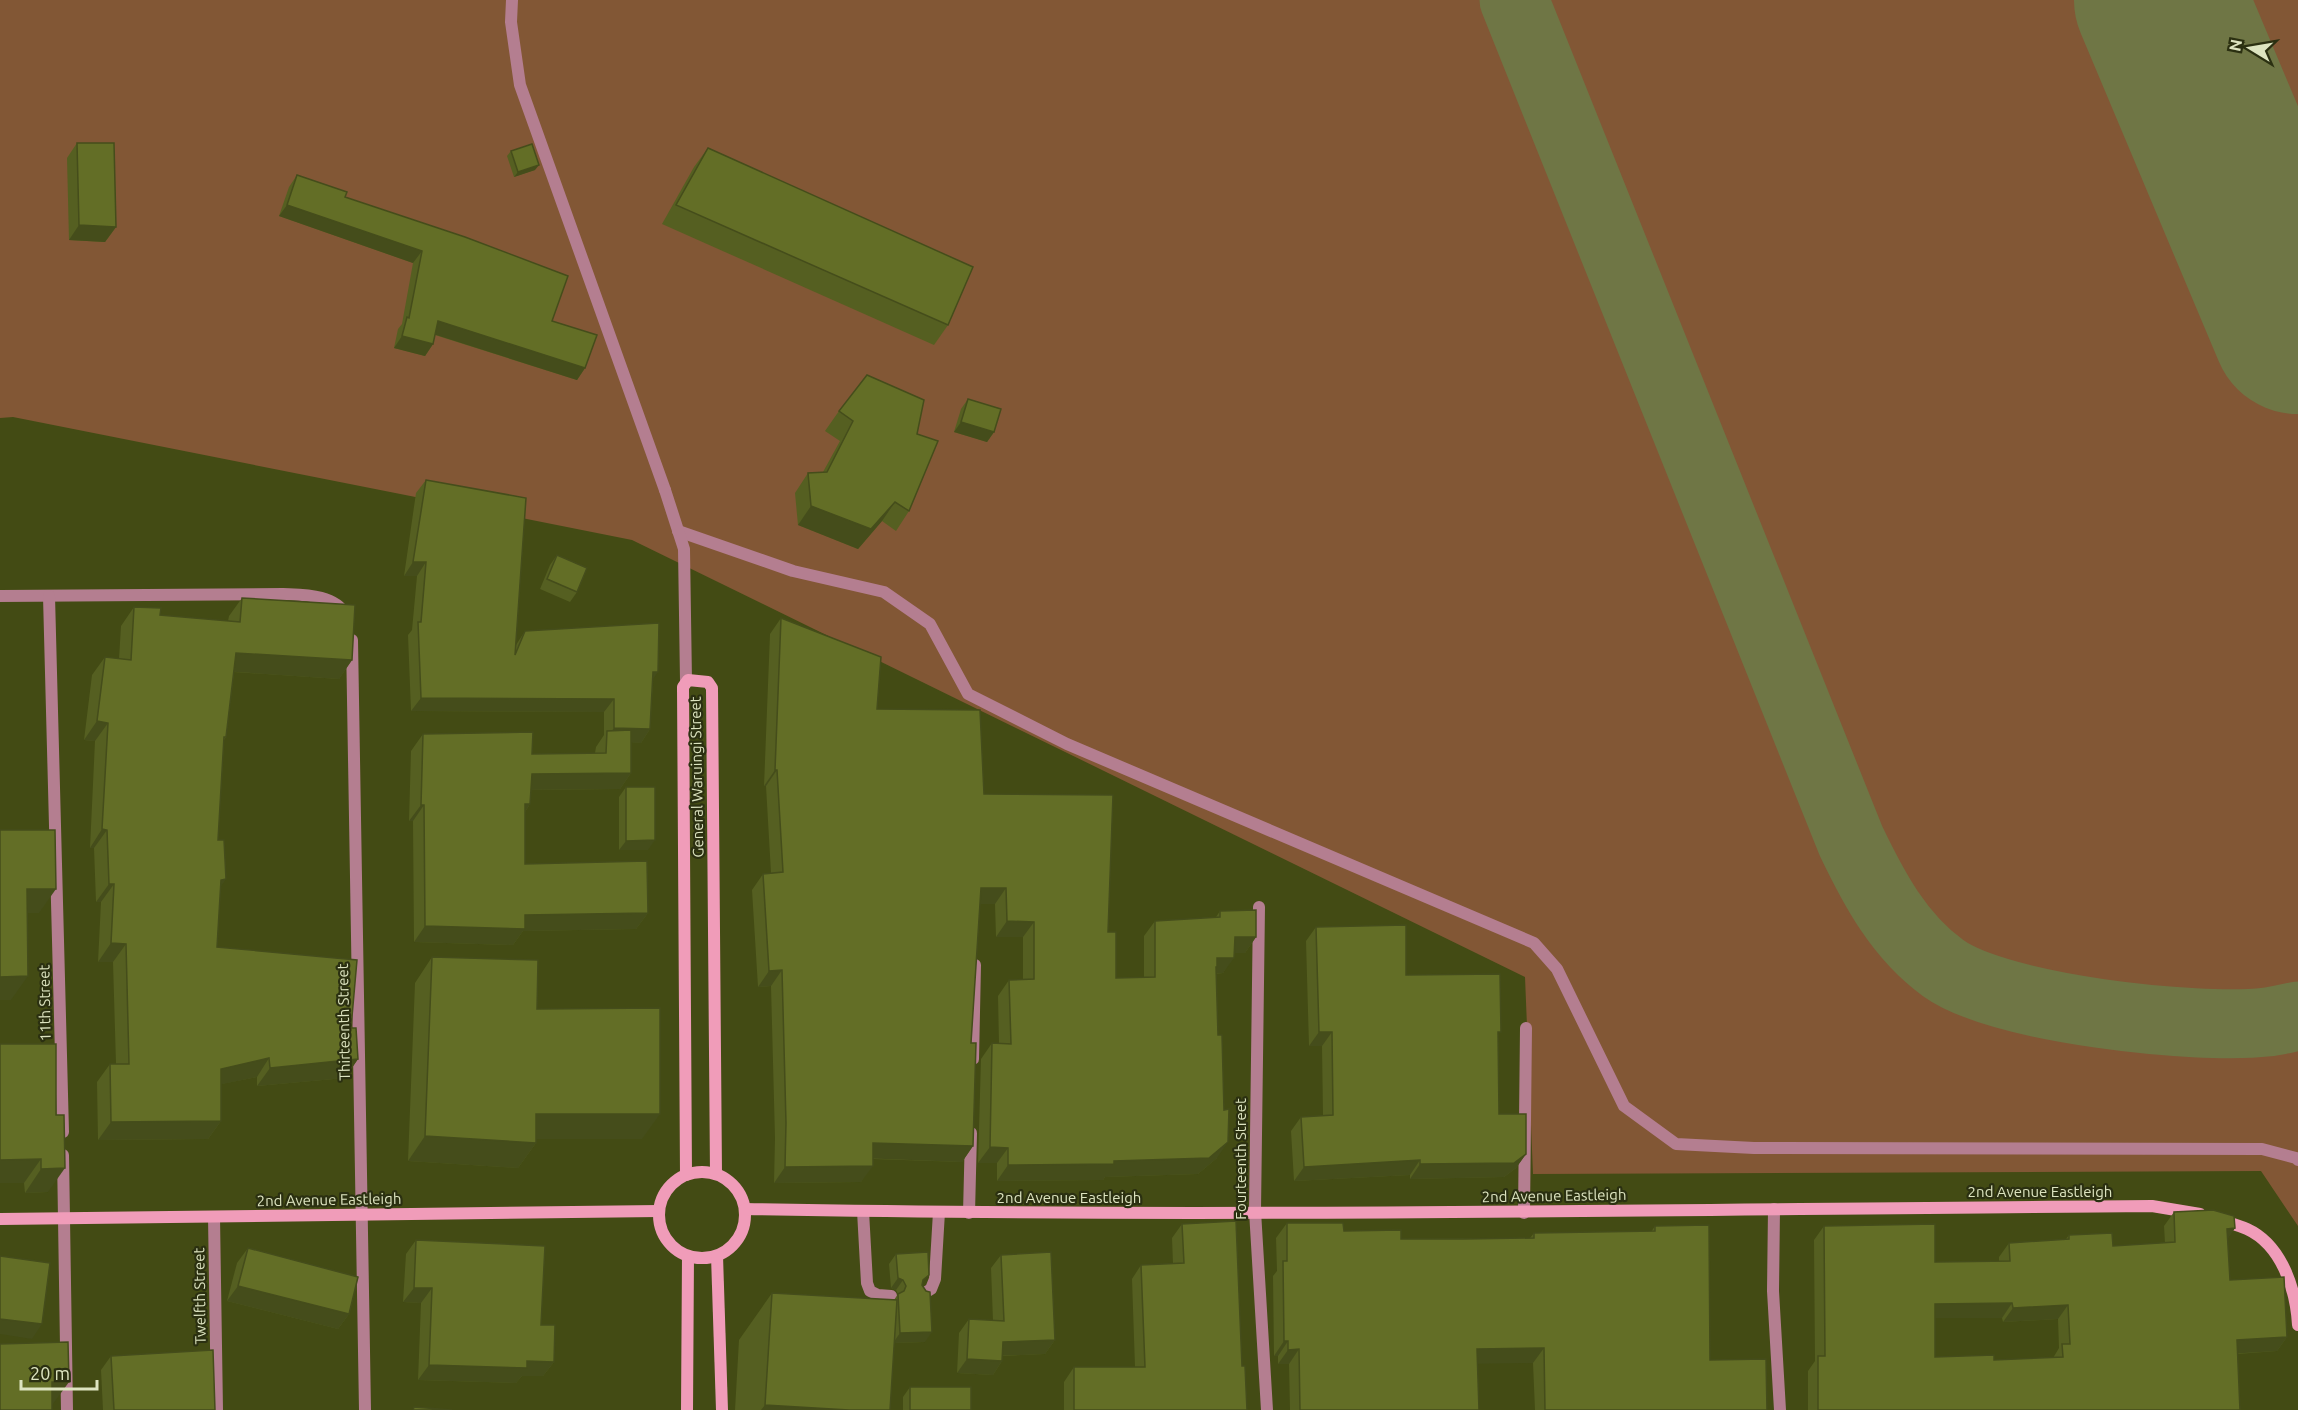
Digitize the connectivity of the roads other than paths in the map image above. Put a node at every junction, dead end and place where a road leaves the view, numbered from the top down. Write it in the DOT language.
graph roads {
  1 [pos="513,0"];
  2 [pos="678,531"];
  3 [pos="0,596"];
  4 [pos="50,596"];
  5 [pos="686,681"];
  6 [pos="1258,907"];
  7 [pos="975,958"];
  8 [pos="1526,1028"];
  9 [pos="972,1074"];
  10 [pos="971,1120"];
  11 [pos="2298,1160"];
  12 [pos="716,1174"];
  13 [pos="686,1175"];
  14 [pos="745,1209"];
  15 [pos="1774,1209"];
  16 [pos="659,1211"];
  17 [pos="863,1211"];
  18 [pos="1255,1211"];
  19 [pos="939,1212"];
  20 [pos="969,1213"];
  21 [pos="1524,1213"];
  22 [pos="362,1215"];
  23 [pos="214,1217"];
  24 [pos="0,1219"];
  25 [pos="64,1219"];
  26 [pos="688,1256"];
  27 [pos="717,1256"];
  28 [pos="923,1294"];
  29 [pos="891,1296"];
  30 [pos="2298,1325"];
  31 [pos="67,1410"];
  32 [pos="217,1410"];
  33 [pos="365,1410"];
  34 [pos="687,1410"];
  35 [pos="722,1410"];
  36 [pos="1267,1410"];
  37 [pos="1780,1410"];
  1 -- 2 [label="street"];
  2 -- 5 [label="street"];
  2 -- 11 [label="street"];
  3 -- 4 [label="street"];
  4 -- 22 [label="street, Thirteenth Street"];
  4 -- 25 [label="street, 11th Street"];
  5 -- 12 [label="street, General Waruingi Street"];
  5 -- 13 [label="street, General Waruingi Street"];
  6 -- 18 [label="street, Fourteenth Street"];
  7 -- 9 [label="street"];
  8 -- 21 [label="street"];
  10 -- 20 [label="street"];
  12 -- 13 [label="street"];
  12 -- 14 [label="street"];
  13 -- 16 [label="street"];
  14 -- 17 [label="street, 2nd Avenue Eastleigh"];
  14 -- 27 [label="street"];
  15 -- 21 [label="street, 2nd Avenue Eastleigh"];
  15 -- 30 [label="street, 2nd Avenue Eastleigh"];
  15 -- 37 [label="street"];
  16 -- 22 [label="street, 2nd Avenue Eastleigh"];
  16 -- 26 [label="street"];
  17 -- 19 [label="street, 2nd Avenue Eastleigh"];
  17 -- 29 [label="street"];
  18 -- 20 [label="street, 2nd Avenue Eastleigh"];
  18 -- 21 [label="street, 2nd Avenue Eastleigh"];
  18 -- 36 [label="street, Fourteenth Street"];
  19 -- 20 [label="street, 2nd Avenue Eastleigh"];
  19 -- 28 [label="street"];
  22 -- 23 [label="street, 2nd Avenue Eastleigh"];
  22 -- 33 [label="street, Thirteenth Street"];
  23 -- 25 [label="street, 2nd Avenue Eastleigh"];
  23 -- 32 [label="street, Twelfth Street"];
  24 -- 25 [label="street, 2nd Avenue Eastleigh"];
  25 -- 31 [label="street, 11th Street"];
  26 -- 27 [label="street"];
  26 -- 34 [label="street"];
  27 -- 35 [label="street"];
}
